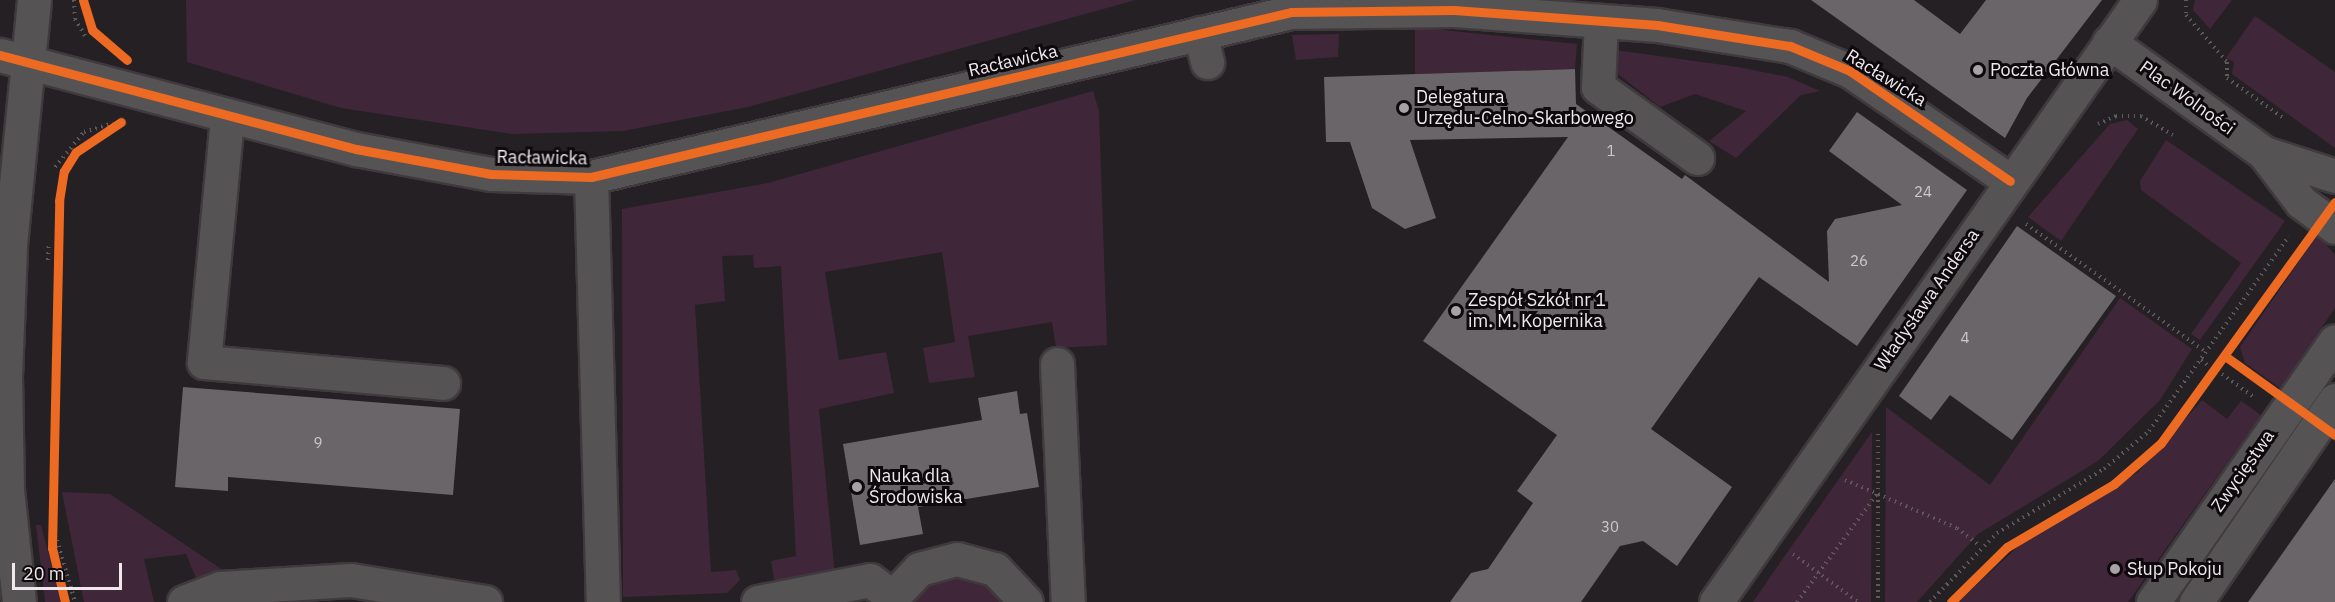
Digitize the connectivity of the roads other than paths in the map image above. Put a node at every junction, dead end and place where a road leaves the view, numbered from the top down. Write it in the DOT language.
graph roads {
  1 [pos="34,0"];
  2 [pos="2140,0"];
  3 [pos="1601,21"];
  4 [pos="2109,42"];
  5 [pos="14,58"];
  6 [pos="227,118"];
  7 [pos="2264,153"];
  8 [pos="1697,158"];
  9 [pos="2335,176"];
  10 [pos="591,177"];
  11 [pos="2010,181"];
  12 [pos="2335,227"];
  13 [pos="2331,356"];
  14 [pos="1057,364"];
  15 [pos="443,383"];
  16 [pos="2335,400"];
  17 [pos="890,599"];
  18 [pos="19,602"];
  19 [pos="184,602"];
  20 [pos="485,602"];
  21 [pos="603,602"];
  22 [pos="758,602"];
  23 [pos="1026,602"];
  24 [pos="1068,602"];
  25 [pos="1716,602"];
  26 [pos="2153,602"];
  27 [pos="2196,602"];
  1 -- 5 [label="street"];
  2 -- 4 [label="street, Władysława Andersa"];
  3 -- 8 [label="street"];
  3 -- 10 [label="street, Racławicka"];
  3 -- 11 [label="street, Racławicka"];
  4 -- 7 [label="street, Plac Wolności"];
  4 -- 11 [label="street, Władysława Andersa"];
  5 -- 6 [label="street, Racławicka"];
  5 -- 18 [label="street"];
  6 -- 10 [label="street, Racławicka"];
  6 -- 15 [label="street"];
  7 -- 9 [label="street, Plac Wolności"];
  7 -- 12 [label="street, Plac Wolności"];
  10 -- 21 [label="street, Racławicka"];
  11 -- 25 [label="street, Władysława Andersa"];
  13 -- 26 [label="street, Zwycięstwa"];
  14 -- 24 [label="street"];
  16 -- 27 [label="street, Zwycięstwa"];
  17 -- 22 [label="street"];
  17 -- 23 [label="street"];
  19 -- 20 [label="street"];
}
